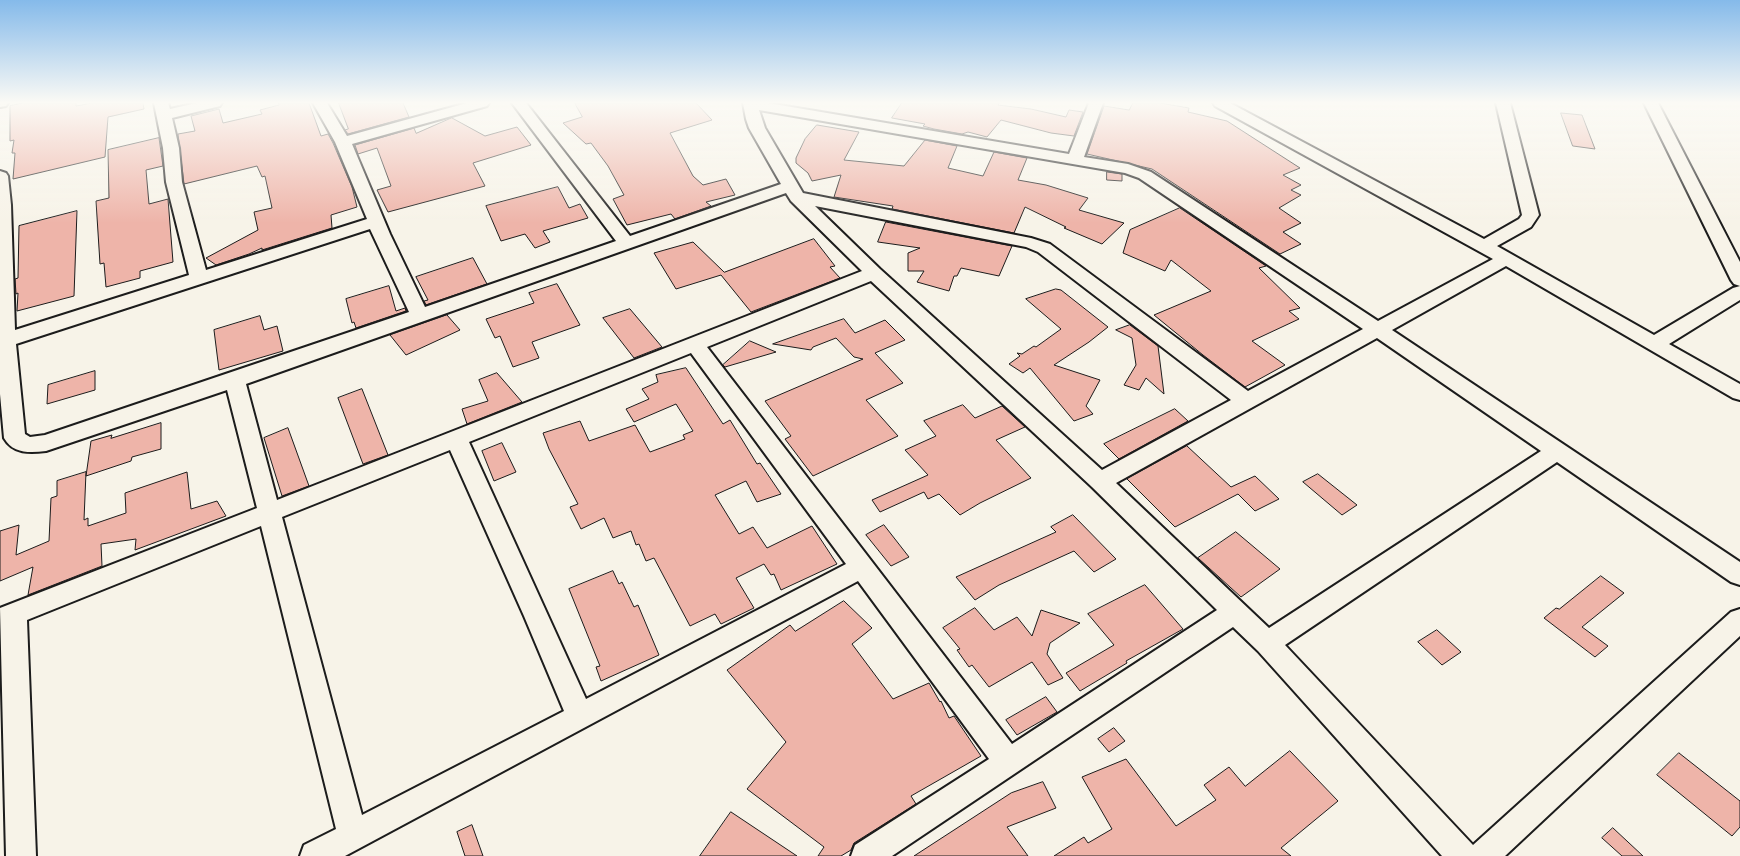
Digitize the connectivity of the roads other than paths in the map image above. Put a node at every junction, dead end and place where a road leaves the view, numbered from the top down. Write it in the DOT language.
graph roads {
  1 [pos="170,143"];
  2 [pos="343,143"];
  3 [pos="550,143"];
  4 [pos="766,143"];
  5 [pos="973,143"];
  6 [pos="1081,143"];
  7 [pos="1295,143"];
  8 [pos="1513,143"];
  9 [pos="1671,143"];
  10 [pos="1074,161"];
  11 [pos="0,176"];
  12 [pos="793,191"];
  13 [pos="1,206"];
  14 [pos="376,222"];
  15 [pos="627,243"];
  16 [pos="1484,246"];
  17 [pos="1506,259"];
  18 [pos="874,273"];
  19 [pos="199,279"];
  20 [pos="1740,280"];
  21 [pos="1740,292"];
  22 [pos="420,315"];
  23 [pos="1377,329"];
  24 [pos="694,343"];
  25 [pos="1654,344"];
  26 [pos="4,351"];
  27 [pos="235,380"];
  28 [pos="1740,393"];
  29 [pos="1247,401"];
  30 [pos="456,438"];
  31 [pos="1557,451"];
  32 [pos="1100,481"];
  33 [pos="269,512"];
  34 [pos="862,567"];
  35 [pos="1740,575"];
  36 [pos="1235,612"];
  37 [pos="7,616"];
  38 [pos="1740,620"];
  39 [pos="1268,643"];
  40 [pos="580,717"];
  41 [pos="1009,763"];
  42 [pos="353,836"];
  43 [pos="20,856"];
  44 [pos="315,856"];
  45 [pos="866,856"];
  46 [pos="1462,856"];
  47 [pos="1483,856"];
  1 -- 19 [label="street"];
  2 -- 14 [label="street"];
  3 -- 15 [label="street"];
  4 -- 12 [label="street"];
  5 -- 10 [label="street"];
  6 -- 10 [label="street"];
  7 -- 16 [label="street"];
  8 -- 16 [label="street"];
  9 -- 20 [label="street"];
  10 -- 23 [label="street"];
  11 -- 13 [label="street"];
  12 -- 15 [label="street"];
  12 -- 18 [label="street"];
  12 -- 29 [label="street"];
  13 -- 26 [label="street"];
  14 -- 19 [label="street"];
  14 -- 22 [label="street"];
  15 -- 22 [label="street"];
  16 -- 17 [label="street"];
  17 -- 23 [label="street"];
  17 -- 25 [label="street"];
  18 -- 24 [label="street"];
  18 -- 32 [label="street"];
  19 -- 26 [label="street"];
  21 -- 25 [label="street"];
  22 -- 27 [label="street"];
  23 -- 29 [label="street"];
  23 -- 31 [label="street"];
  24 -- 30 [label="street"];
  24 -- 34 [label="street"];
  25 -- 28 [label="street"];
  26 -- 27 [label="street"];
  27 -- 33 [label="street"];
  29 -- 32 [label="street"];
  30 -- 33 [label="street"];
  30 -- 40 [label="street"];
  31 -- 35 [label="street"];
  31 -- 39 [label="street"];
  32 -- 36 [label="street"];
  33 -- 37 [label="street"];
  33 -- 42 [label="street"];
  34 -- 40 [label="street"];
  34 -- 41 [label="street"];
  36 -- 39 [label="street"];
  36 -- 41 [label="street"];
  37 -- 43 [label="street"];
  38 -- 47 [label="street"];
  39 -- 46 [label="street"];
  40 -- 42 [label="street"];
  41 -- 45 [label="street"];
  42 -- 44 [label="street"];
}
